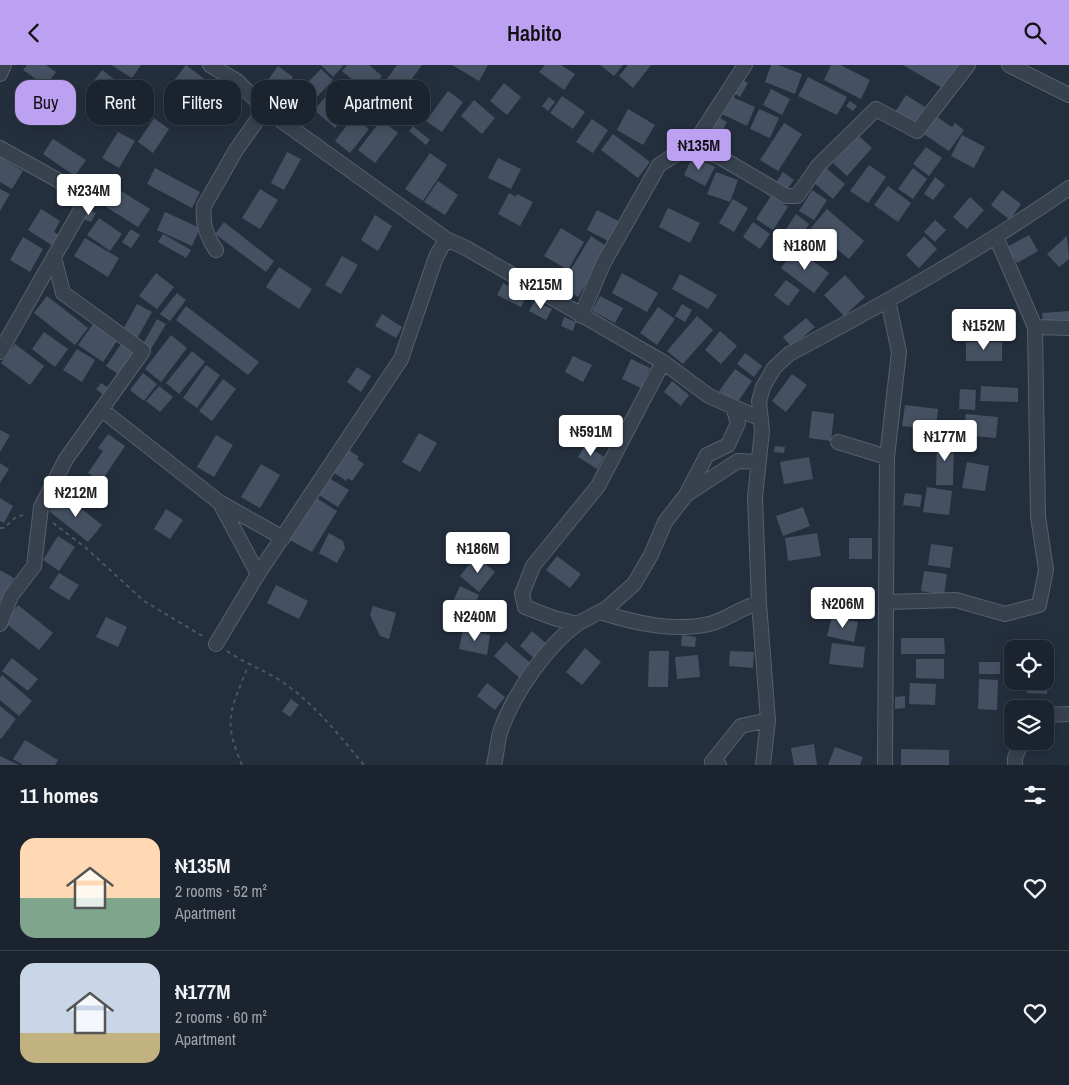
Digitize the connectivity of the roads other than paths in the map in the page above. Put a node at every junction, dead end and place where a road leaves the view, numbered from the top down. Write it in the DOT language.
graph roads {
  1 [pos="4,65"];
  2 [pos="210,65"];
  3 [pos="745,65"];
  4 [pos="968,65"];
  5 [pos="1009,65"];
  6 [pos="0,73"];
  7 [pos="251,95"];
  8 [pos="1069,95"];
  9 [pos="254,125"];
  10 [pos="287,125"];
  11 [pos="0,148"];
  12 [pos="686,148"];
  13 [pos="1069,188"];
  14 [pos="996,237"];
  15 [pos="446,239"];
  16 [pos="216,250"];
  17 [pos="54,257"];
  18 [pos="888,300"];
  19 [pos="581,316"];
  20 [pos="1035,327"];
  21 [pos="1069,328"];
  22 [pos="0,352"];
  23 [pos="663,362"];
  24 [pos="733,407"];
  25 [pos="102,410"];
  26 [pos="761,419"];
  27 [pos="838,442"];
  28 [pos="887,457"];
  29 [pos="758,462"];
  30 [pos="686,495"];
  31 [pos="219,503"];
  32 [pos="283,538"];
  33 [pos="258,574"];
  34 [pos="886,602"];
  35 [pos="759,603"];
  36 [pos="600,612"];
  37 [pos="0,624"];
  38 [pos="577,624"];
  39 [pos="216,644"];
  40 [pos="1069,714"];
  41 [pos="1054,715"];
  42 [pos="768,720"];
  43 [pos="1018,750"];
  44 [pos="494,765"];
  45 [pos="719,765"];
  46 [pos="763,765"];
  47 [pos="885,765"];
  48 [pos="1015,765"];
  1 -- 6 [label="street"];
  2 -- 7 [label="street"];
  3 -- 12 [label="street"];
  4 -- 12 [label="street"];
  5 -- 8 [label="street"];
  9 -- 16 [label="street"];
  10 -- 15 [label="street"];
  11 -- 17 [label="street"];
  12 -- 19 [label="street"];
  13 -- 14 [label="street"];
  14 -- 18 [label="street"];
  14 -- 20 [label="street"];
  15 -- 19 [label="street"];
  15 -- 32 [label="street"];
  17 -- 22 [label="street"];
  17 -- 25 [label="street"];
  18 -- 26 [label="street"];
  18 -- 28 [label="street"];
  19 -- 23 [label="street"];
  20 -- 21 [label="street"];
  20 -- 34 [label="street"];
  23 -- 24 [label="street"];
  23 -- 38 [label="street"];
  24 -- 26 [label="street"];
  24 -- 30 [label="street"];
  25 -- 31 [label="street"];
  25 -- 37 [label="street"];
  26 -- 29 [label="street"];
  27 -- 28 [label="street"];
  28 -- 34 [label="street"];
  29 -- 30 [label="street"];
  29 -- 35 [label="street"];
  30 -- 36 [label="street"];
  31 -- 32 [label="street"];
  31 -- 33 [label="street"];
  32 -- 33 [label="street"];
  33 -- 39 [label="street"];
  34 -- 47 [label="street"];
  35 -- 36 [label="street"];
  35 -- 42 [label="street"];
  36 -- 38 [label="street"];
  38 -- 44 [label="street"];
  40 -- 41 [label="street"];
  42 -- 45 [label="street"];
  42 -- 46 [label="street"];
  43 -- 48 [label="street"];
}
